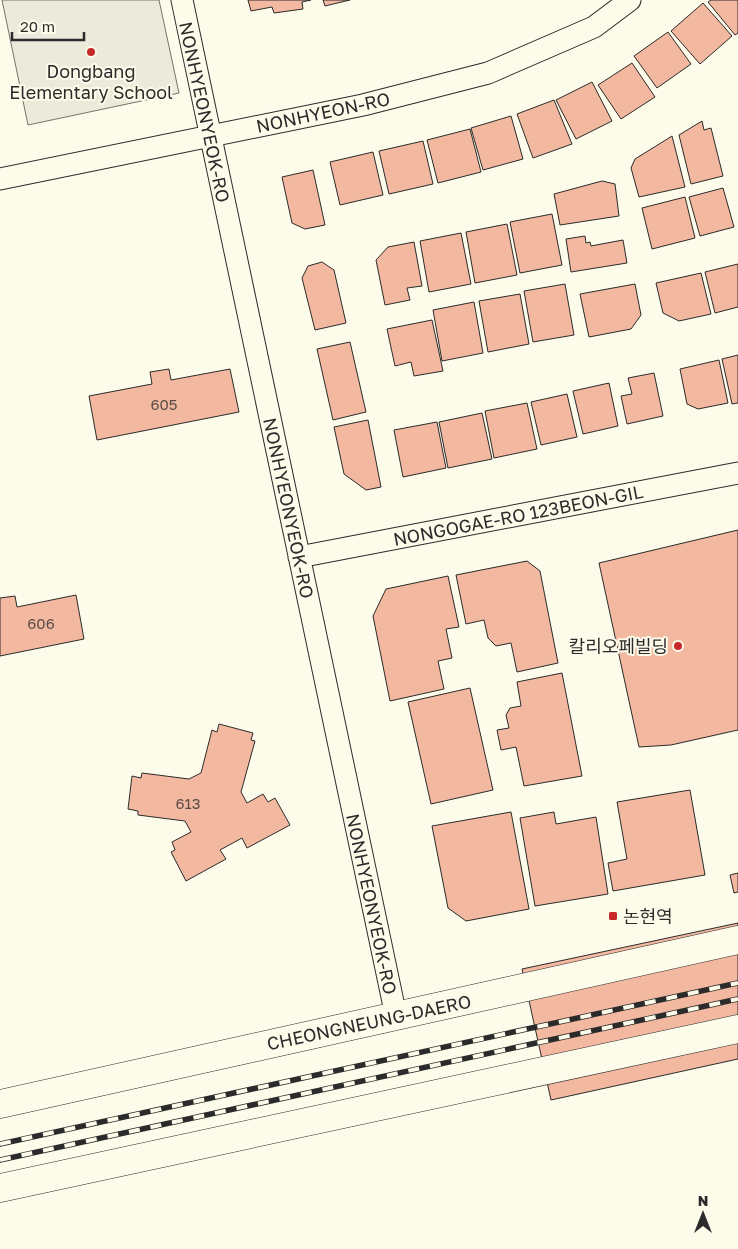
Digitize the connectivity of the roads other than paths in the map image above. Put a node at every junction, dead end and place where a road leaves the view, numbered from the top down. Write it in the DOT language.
graph roads {
  1 [pos="182,0"];
  2 [pos="630,0"];
  3 [pos="210,136"];
  4 [pos="0,179"];
  5 [pos="738,473"];
  6 [pos="299,557"];
  7 [pos="738,940"];
  8 [pos="396,1016"];
  9 [pos="738,1029"];
  10 [pos="0,1104"];
  11 [pos="0,1188"];
  1 -- 3 [label="street, NONHYEONYEOK-RO"];
  2 -- 3 [label="street, NONHYEON-RO"];
  3 -- 4 [label="street, NONHYEON-RO"];
  3 -- 6 [label="street, NONHYEONYEOK-RO"];
  5 -- 6 [label="street, NONGOGAE-RO 123BEON-GIL"];
  6 -- 8 [label="street, NONHYEONYEOK-RO"];
  7 -- 8 [label="main road, CHEONGNEUNG-DAERO"];
  8 -- 10 [label="main road, CHEONGNEUNG-DAERO"];
  9 -- 11 [label="main road"];
}
